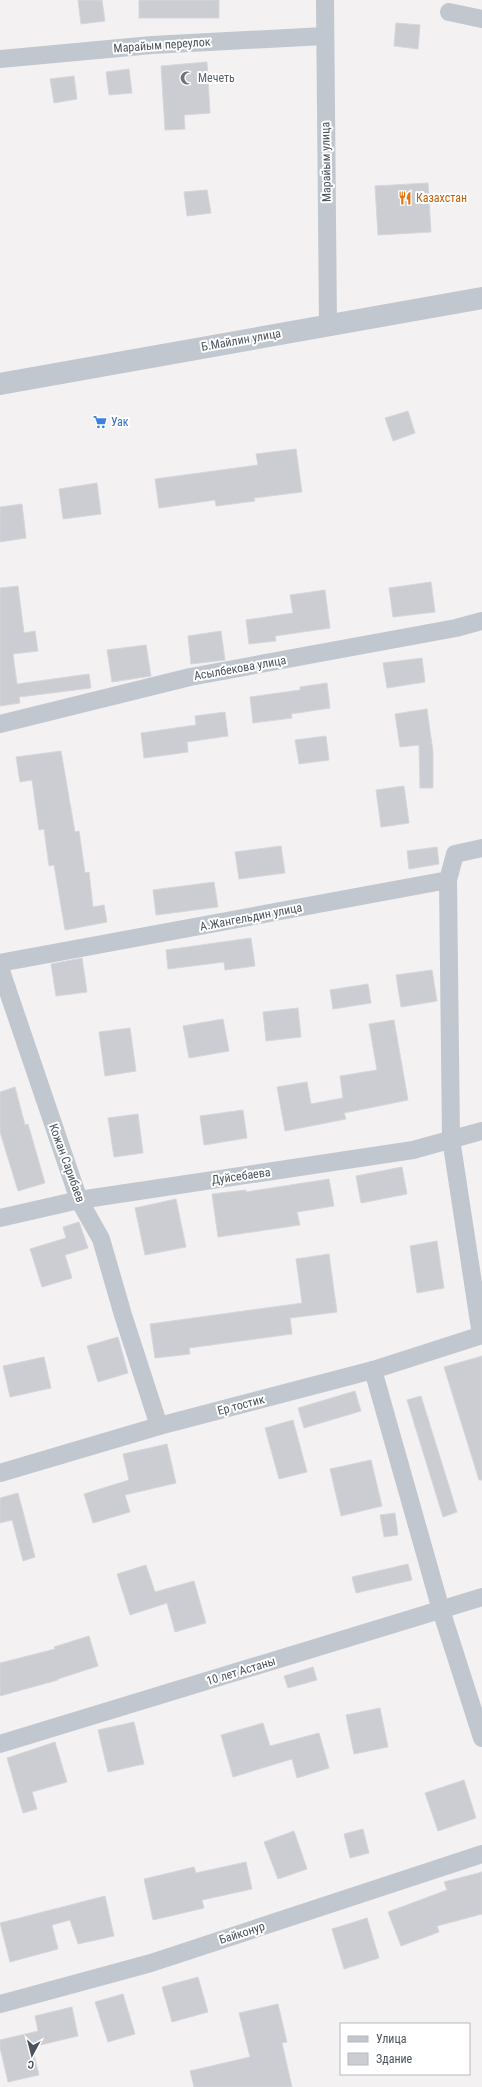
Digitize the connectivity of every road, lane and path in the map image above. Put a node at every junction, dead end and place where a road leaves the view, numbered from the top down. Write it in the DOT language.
graph roads {
  1 [pos="325,0"];
  2 [pos="448,12"];
  3 [pos="482,19"];
  4 [pos="324,36"];
  5 [pos="0,59"];
  6 [pos="482,298"];
  7 [pos="328,324"];
  8 [pos="0,384"];
  9 [pos="482,621"];
  10 [pos="0,724"];
  11 [pos="482,848"];
  12 [pos="448,880"];
  13 [pos="0,963"];
  14 [pos="0,968"];
  15 [pos="482,1131"];
  16 [pos="451,1139"];
  17 [pos="79,1200"];
  18 [pos="0,1218"];
  19 [pos="482,1335"];
  20 [pos="373,1370"];
  21 [pos="159,1426"];
  22 [pos="0,1473"];
  23 [pos="482,1597"];
  24 [pos="441,1610"];
  25 [pos="482,1738"];
  26 [pos="0,1744"];
  27 [pos="482,1854"];
  28 [pos="0,2004"];
  1 -- 4 [label="street, Марайым улица"];
  2 -- 3 [label="street"];
  4 -- 5 [label="street, Марайым переулок"];
  4 -- 7 [label="street, Марайым улица"];
  6 -- 7 [label="street, Б.Майлин улица"];
  7 -- 8 [label="street, Б.Майлин улица"];
  9 -- 10 [label="street, Асылбекова улица"];
  11 -- 12 [label="street"];
  12 -- 13 [label="street, А.Жангельдин улица"];
  12 -- 16 [label="street"];
  14 -- 17 [label="street, Кожан Сарибаев"];
  15 -- 16 [label="street, Дуйсебаева"];
  16 -- 17 [label="street, Дуйсебаева"];
  16 -- 19 [label="street"];
  17 -- 18 [label="street, Дуйсебаева"];
  17 -- 21 [label="street, Кожан Сарибаев"];
  19 -- 20 [label="street, Ер тостик"];
  20 -- 21 [label="street, Ер тостик"];
  20 -- 24 [label="street"];
  21 -- 22 [label="street, Ер тостик"];
  23 -- 24 [label="street, 10 лет Астаны"];
  24 -- 25 [label="street"];
  24 -- 26 [label="street, 10 лет Астаны"];
  27 -- 28 [label="street, Байконур"];
}
